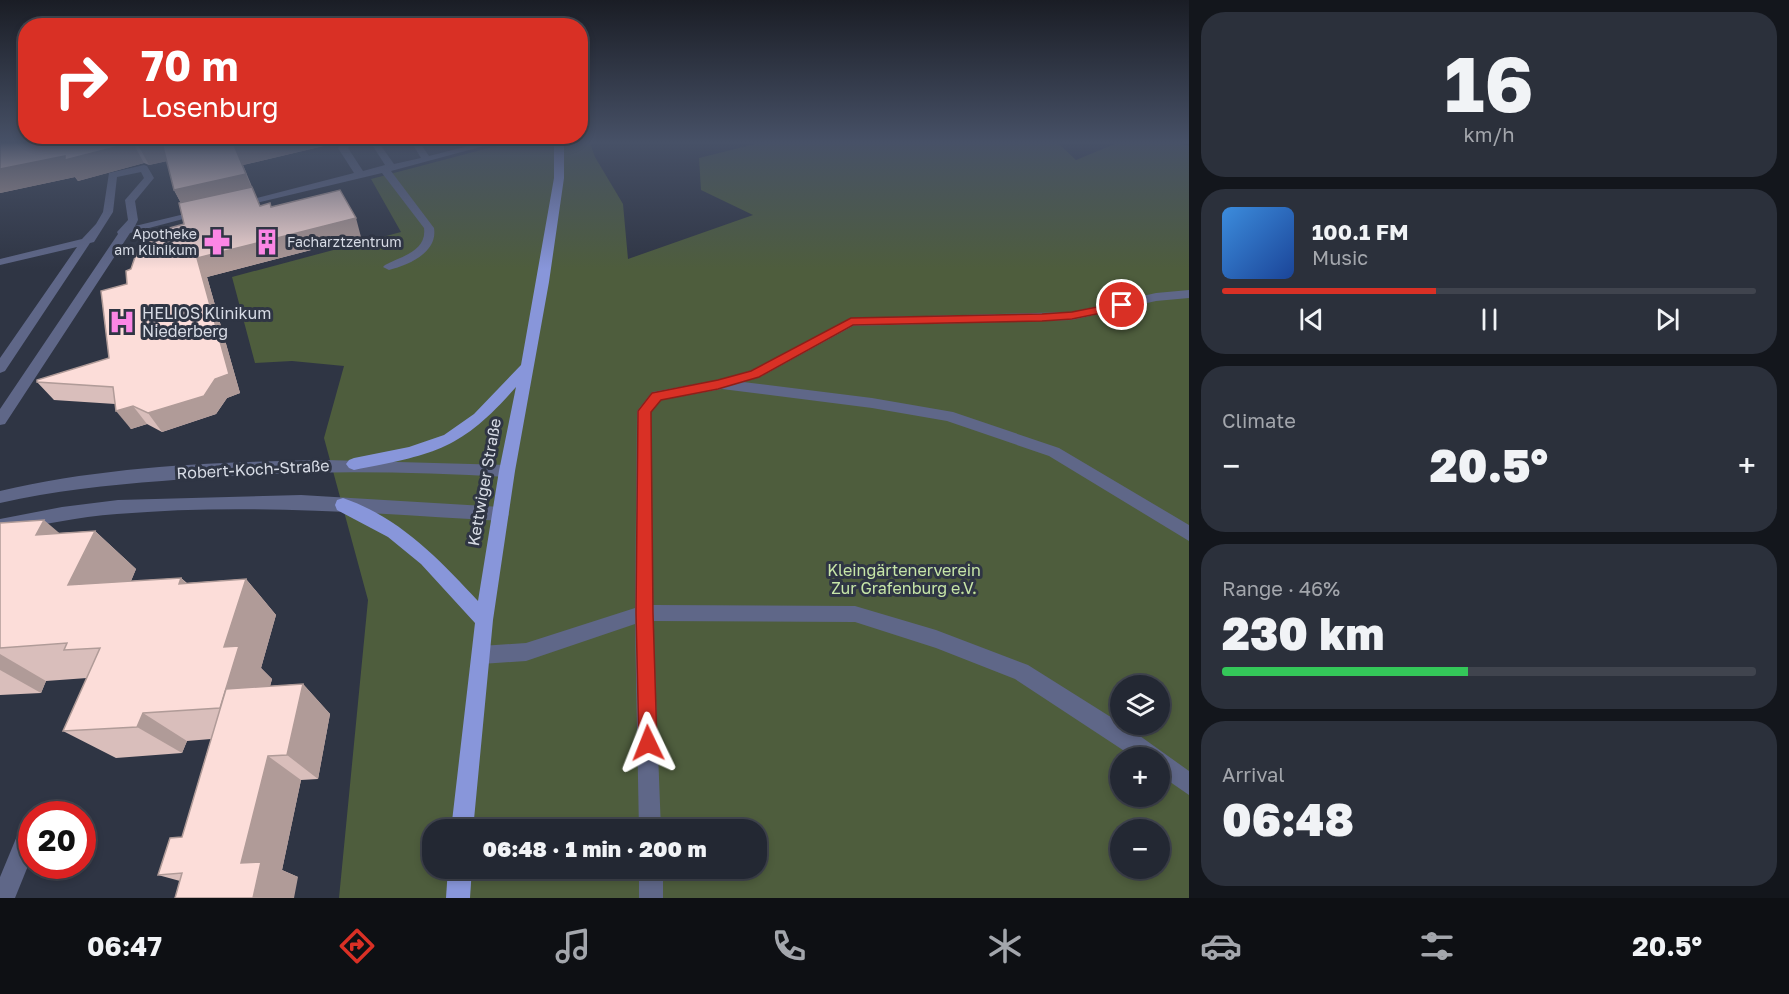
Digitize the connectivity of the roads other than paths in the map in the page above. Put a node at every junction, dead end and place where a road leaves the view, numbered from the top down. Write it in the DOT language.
graph roads {
  1 [pos="112,185"];
  2 [pos="145,185"];
  3 [pos="318,185"];
  4 [pos="400,185"];
  5 [pos="558,185"];
  6 [pos="229,206"];
  7 [pos="208,211"];
  8 [pos="125,232"];
  9 [pos="86,241"];
  10 [pos="0,262"];
  11 [pos="389,267"];
  12 [pos="1189,294"];
  13 [pos="527,366"];
  14 [pos="0,368"];
  15 [pos="718,385"];
  16 [pos="0,420"];
  17 [pos="354,464"];
  18 [pos="507,471"];
  19 [pos="0,497"];
  20 [pos="343,505"];
  21 [pos="501,514"];
  22 [pos="0,526"];
  23 [pos="1189,534"];
  24 [pos="644,613"];
  25 [pos="484,620"];
  26 [pos="481,655"];
  27 [pos="1138,747"];
  28 [pos="1170,770"];
  29 [pos="1189,784"];
  30 [pos="463,819"];
  31 [pos="650,819"];
  32 [pos="18,861"];
  33 [pos="459,879"];
  34 [pos="651,879"];
  35 [pos="3,898"];
  36 [pos="458,898"];
  37 [pos="651,898"];
  1 -- 9 [label="street"];
  2 -- 8 [label="street"];
  3 -- 6 [label="street"];
  4 -- 11 [label="street"];
  5 -- 13 [label="main road, Kettwiger Straße"];
  7 -- 8 [label="street"];
  8 -- 9 [label="street"];
  8 -- 16 [label="street"];
  9 -- 10 [label="street"];
  9 -- 14 [label="street"];
  12 -- 15 [label="street"];
  13 -- 17 [label="main road"];
  13 -- 18 [label="main road, Kettwiger Straße"];
  15 -- 23 [label="street"];
  15 -- 24 [label="street"];
  17 -- 18 [label="street, Robert-Koch-Straße"];
  17 -- 19 [label="street, Robert-Koch-Straße"];
  18 -- 21 [label="main road, Kettwiger Straße"];
  20 -- 21 [label="street, Robert-Koch-Straße"];
  20 -- 22 [label="street, Robert-Koch-Straße"];
  20 -- 25 [label="main road"];
  21 -- 25 [label="main road, Kettwiger Straße"];
  24 -- 26 [label="street"];
  24 -- 27 [label="street"];
  24 -- 31 [label="street"];
  25 -- 26 [label="main road, Kettwiger Straße"];
  26 -- 30 [label="main road, Kettwiger Straße"];
  28 -- 29 [label="street"];
  32 -- 35 [label="street"];
  33 -- 36 [label="main road"];
  34 -- 37 [label="street"];
}
